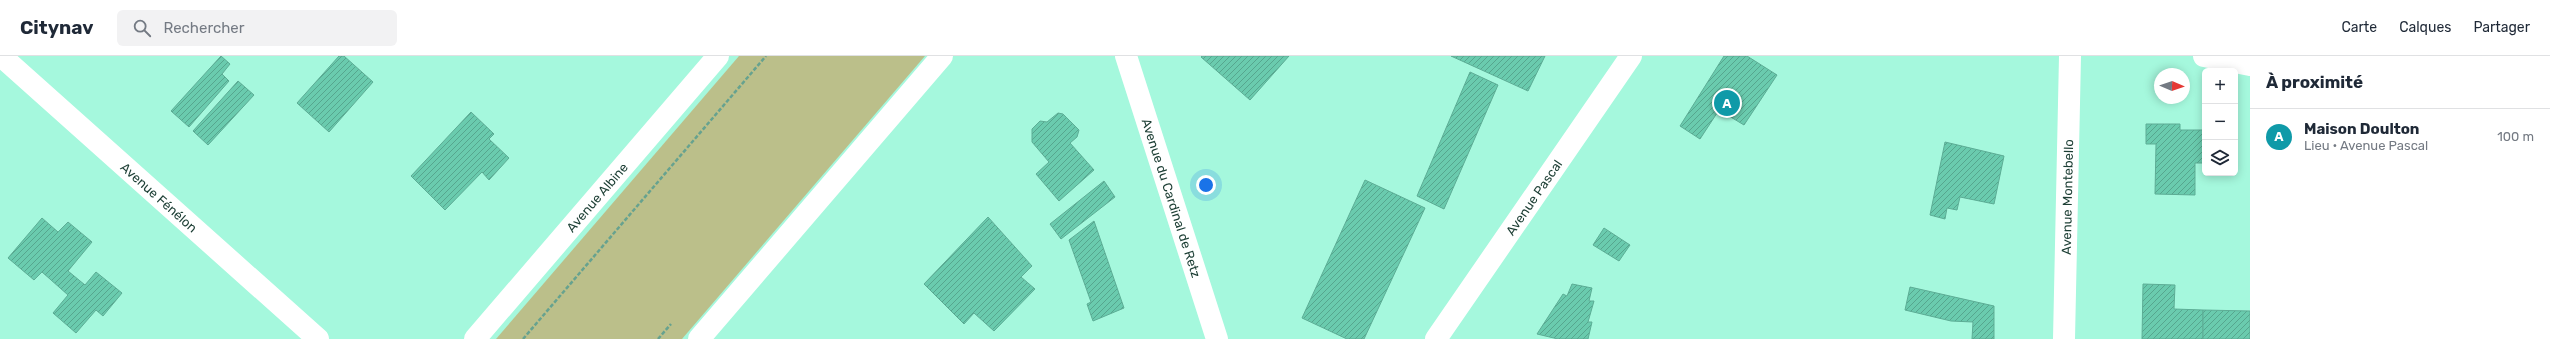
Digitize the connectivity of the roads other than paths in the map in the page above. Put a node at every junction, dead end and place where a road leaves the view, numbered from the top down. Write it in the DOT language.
graph roads {
  1 [pos="1,56"];
  2 [pos="718,56"];
  3 [pos="942,56"];
  4 [pos="1126,56"];
  5 [pos="1631,56"];
  6 [pos="2070,56"];
  7 [pos="2204,56"];
  8 [pos="2250,65"];
  9 [pos="318,339"];
  10 [pos="475,339"];
  11 [pos="699,339"];
  12 [pos="1217,339"];
  13 [pos="1436,339"];
  14 [pos="2064,339"];
  1 -- 9 [label="street, Avenue Fénélon"];
  2 -- 10 [label="street, Avenue Albine"];
  3 -- 11 [label="street"];
  4 -- 12 [label="street, Avenue du Cardinal de Retz"];
  5 -- 13 [label="street, Avenue Pascal"];
  6 -- 14 [label="street, Avenue Montebello"];
  7 -- 8 [label="street"];
}
